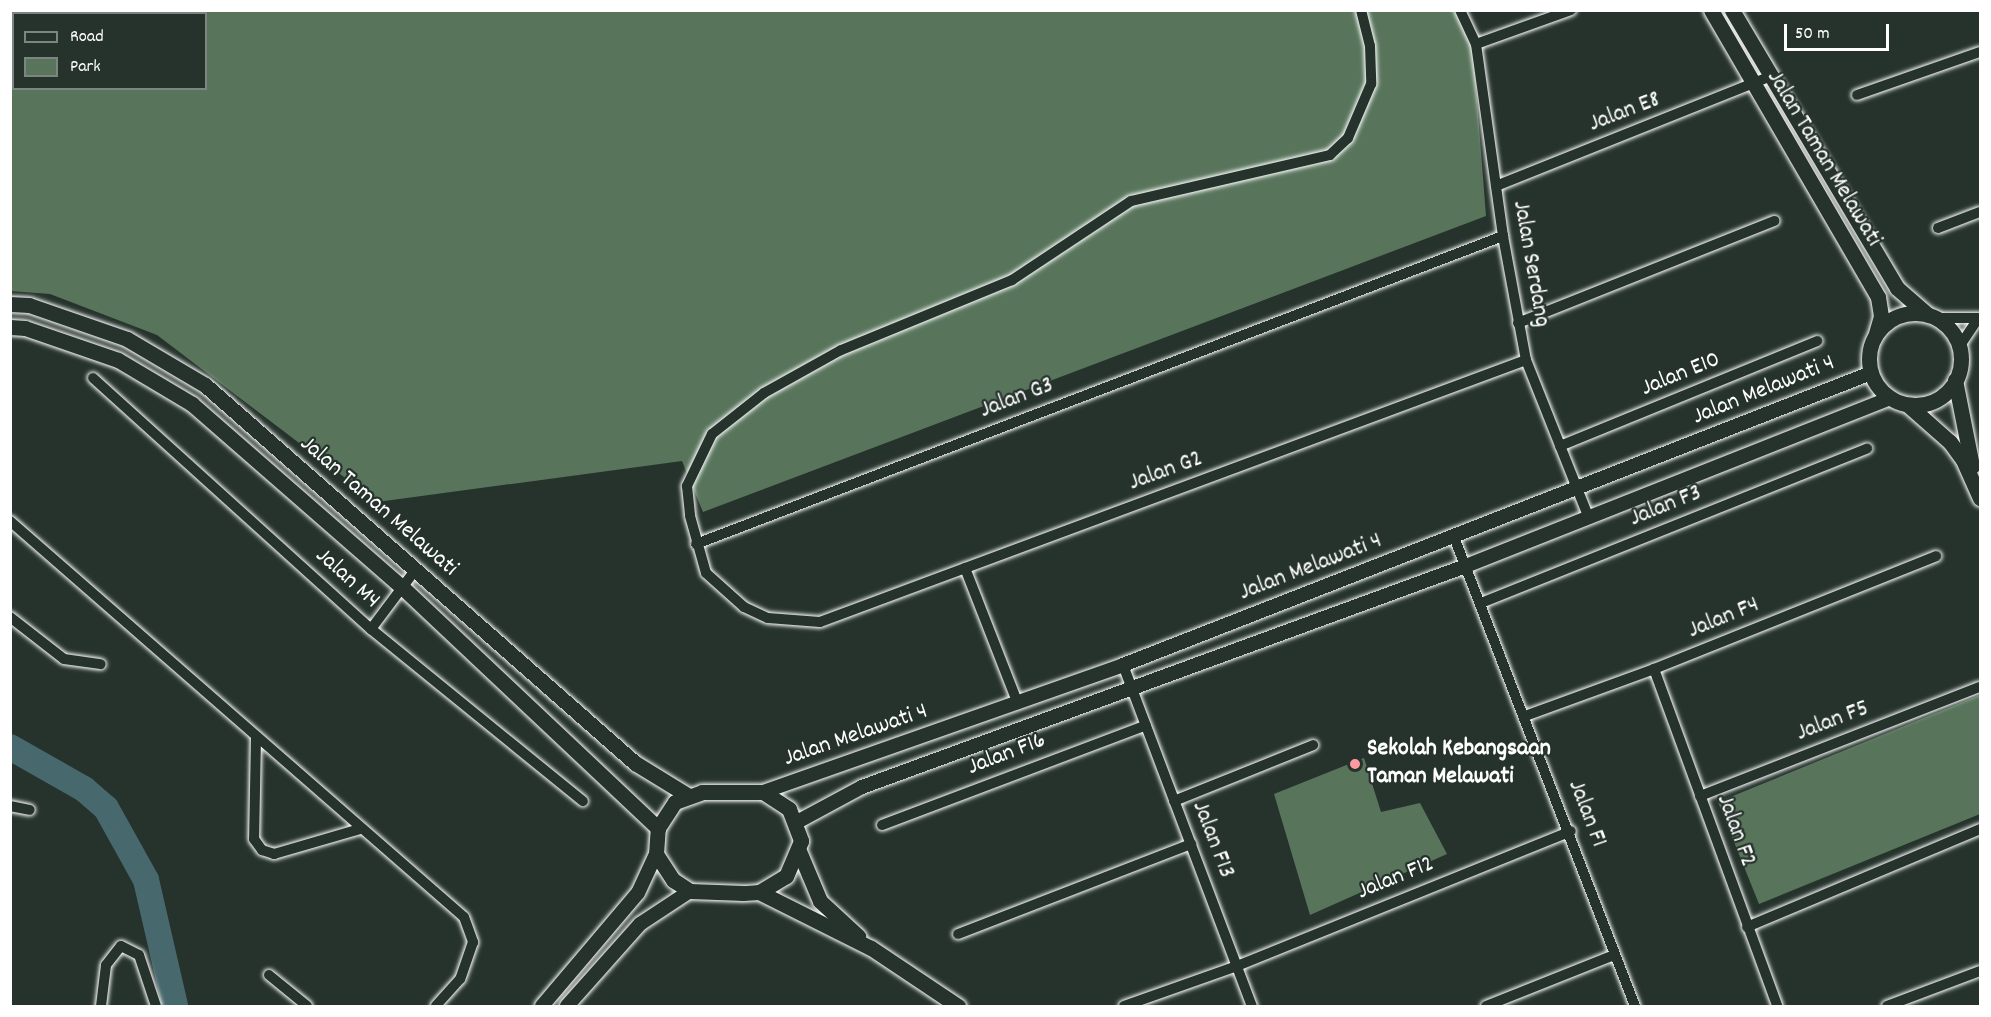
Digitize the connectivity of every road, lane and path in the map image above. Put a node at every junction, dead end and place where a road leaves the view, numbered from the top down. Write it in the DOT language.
graph roads {
  1 [pos="1360,10"];
  2 [pos="1460,10"];
  3 [pos="1571,10"];
  4 [pos="1711,10"];
  5 [pos="1732,10"];
  6 [pos="1476,44"];
  7 [pos="1980,52"];
  8 [pos="1769,77"];
  9 [pos="1752,84"];
  10 [pos="1857,95"];
  11 [pos="1496,186"];
  12 [pos="1980,212"];
  13 [pos="1774,221"];
  14 [pos="1938,228"];
  15 [pos="1503,236"];
  16 [pos="10,304"];
  17 [pos="1931,316"];
  18 [pos="1979,319"];
  19 [pos="1518,323"];
  20 [pos="10,327"];
  21 [pos="1876,334"];
  22 [pos="1817,341"];
  23 [pos="1959,348"];
  24 [pos="1526,360"];
  25 [pos="1871,373"];
  26 [pos="93,378"];
  27 [pos="1955,380"];
  28 [pos="1891,398"];
  29 [pos="1908,405"];
  30 [pos="1560,446"];
  31 [pos="1867,449"];
  32 [pos="1577,489"];
  33 [pos="1980,496"];
  34 [pos="1589,518"];
  35 [pos="13,526"];
  36 [pos="1454,537"];
  37 [pos="696,544"];
  38 [pos="1936,556"];
  39 [pos="1466,566"];
  40 [pos="416,568"];
  41 [pos="965,568"];
  42 [pos="402,587"];
  43 [pos="1481,603"];
  44 [pos="10,617"];
  45 [pos="371,629"];
  46 [pos="101,664"];
  47 [pos="1123,665"];
  48 [pos="1654,669"];
  49 [pos="1980,687"];
  50 [pos="1132,689"];
  51 [pos="1018,704"];
  52 [pos="1525,716"];
  53 [pos="1146,725"];
  54 [pos="256,738"];
  55 [pos="1313,744"];
  56 [pos="763,792"];
  57 [pos="687,795"];
  58 [pos="1700,796"];
  59 [pos="583,801"];
  60 [pos="1174,801"];
  61 [pos="10,806"];
  62 [pos="30,810"];
  63 [pos="797,822"];
  64 [pos="882,825"];
  65 [pos="658,828"];
  66 [pos="360,829"];
  67 [pos="1980,829"];
  68 [pos="1570,831"];
  69 [pos="1191,844"];
  70 [pos="800,851"];
  71 [pos="656,854"];
  72 [pos="690,891"];
  73 [pos="759,892"];
  74 [pos="1747,927"];
  75 [pos="958,934"];
  76 [pos="871,948"];
  77 [pos="1614,955"];
  78 [pos="1237,966"];
  79 [pos="1980,971"];
  80 [pos="269,975"];
  81 [pos="101,1006"];
  82 [pos="156,1006"];
  83 [pos="307,1006"];
  84 [pos="436,1006"];
  85 [pos="542,1006"];
  86 [pos="567,1006"];
  87 [pos="958,1006"];
  88 [pos="1124,1006"];
  89 [pos="1252,1006"];
  90 [pos="1486,1006"];
  91 [pos="1635,1006"];
  92 [pos="1777,1006"];
  93 [pos="1887,1006"];
  1 -- 37 [label="street"];
  2 -- 6 [label="street, Jalan Serdang"];
  3 -- 6 [label="street"];
  4 -- 9 [label="main road, Jalan Taman Melawati"];
  5 -- 8 [label="main road, Jalan Taman Melawati"];
  6 -- 11 [label="street, Jalan Serdang"];
  7 -- 10 [label="street"];
  8 -- 9 [label="street, Jalan E8"];
  8 -- 17 [label="main road, Jalan Taman Melawati"];
  9 -- 11 [label="street, Jalan E8"];
  9 -- 21 [label="main road, Jalan Taman Melawati"];
  11 -- 15 [label="street, Jalan Serdang"];
  12 -- 14 [label="street"];
  13 -- 19 [label="street"];
  15 -- 19 [label="street, Jalan Serdang"];
  15 -- 37 [label="street, Jalan G3"];
  16 -- 40 [label="main road, Jalan Taman Melawati"];
  17 -- 18 [label="street"];
  17 -- 21 [label="main road"];
  17 -- 23 [label="main road"];
  18 -- 23 [label="street"];
  19 -- 24 [label="street, Jalan Serdang"];
  20 -- 42 [label="main road, Jalan Taman Melawati"];
  21 -- 25 [label="main road"];
  22 -- 30 [label="street, Jalan E10"];
  23 -- 27 [label="main road"];
  24 -- 30 [label="street, Jalan Serdang"];
  24 -- 41 [label="street, Jalan G2"];
  25 -- 28 [label="main road"];
  25 -- 32 [label="street, Jalan Melawati 4"];
  26 -- 45 [label="street, Jalan M4"];
  27 -- 29 [label="main road"];
  27 -- 33 [label="main road"];
  28 -- 29 [label="main road"];
  28 -- 34 [label="street, Jalan Melawati 4"];
  29 -- 33 [label="main road"];
  30 -- 32 [label="street, Jalan Serdang"];
  31 -- 43 [label="street, Jalan F3"];
  32 -- 34 [label="street, Jalan Serdang"];
  32 -- 36 [label="street, Jalan Melawati 4"];
  34 -- 39 [label="street, Jalan Melawati 4"];
  35 -- 54 [label="street"];
  36 -- 39 [label="street, Jalan F1"];
  36 -- 47 [label="street, Jalan Melawati 4"];
  37 -- 41 [label="street, Jalan G2"];
  38 -- 48 [label="street, Jalan F4"];
  39 -- 43 [label="street, Jalan F1"];
  39 -- 50 [label="street, Jalan Melawati 4"];
  40 -- 42 [label="street"];
  40 -- 57 [label="main road, Jalan Taman Melawati"];
  41 -- 51 [label="street"];
  42 -- 45 [label="street"];
  42 -- 65 [label="main road, Jalan Taman Melawati"];
  43 -- 52 [label="street, Jalan F1"];
  44 -- 46 [label="street"];
  45 -- 59 [label="street, Jalan M4"];
  47 -- 50 [label="street, Jalan F13"];
  47 -- 51 [label="street, Jalan Melawati 4"];
  48 -- 52 [label="street, Jalan F4"];
  48 -- 58 [label="street, Jalan F2"];
  49 -- 58 [label="street, Jalan F5"];
  50 -- 53 [label="street, Jalan F13"];
  50 -- 63 [label="street, Jalan Melawati 4"];
  51 -- 56 [label="street, Jalan Melawati 4"];
  52 -- 68 [label="street, Jalan F1"];
  53 -- 60 [label="street, Jalan F13"];
  53 -- 64 [label="street, Jalan F16"];
  54 -- 66 [label="street"];
  54 -- 66 [label="street"];
  55 -- 60 [label="street"];
  56 -- 57 [label="main road"];
  56 -- 63 [label="main road"];
  57 -- 65 [label="main road"];
  58 -- 74 [label="street, Jalan F2"];
  60 -- 69 [label="street, Jalan F13"];
  61 -- 62 [label="street"];
  63 -- 70 [label="main road"];
  65 -- 71 [label="main road"];
  66 -- 84 [label="street"];
  67 -- 74 [label="street"];
  68 -- 77 [label="street, Jalan F1"];
  68 -- 78 [label="street, Jalan F12"];
  69 -- 75 [label="street"];
  69 -- 78 [label="street, Jalan F13"];
  70 -- 73 [label="main road"];
  70 -- 76 [label="main road"];
  71 -- 72 [label="main road"];
  71 -- 85 [label="street"];
  72 -- 73 [label="main road"];
  72 -- 86 [label="street"];
  73 -- 76 [label="main road"];
  74 -- 92 [label="street, Jalan F2"];
  76 -- 87 [label="main road"];
  77 -- 90 [label="street"];
  77 -- 91 [label="street, Jalan F1"];
  78 -- 88 [label="street, Jalan F12"];
  78 -- 89 [label="street, Jalan F13"];
  79 -- 93 [label="street"];
  80 -- 83 [label="street"];
  81 -- 82 [label="street"];
}
